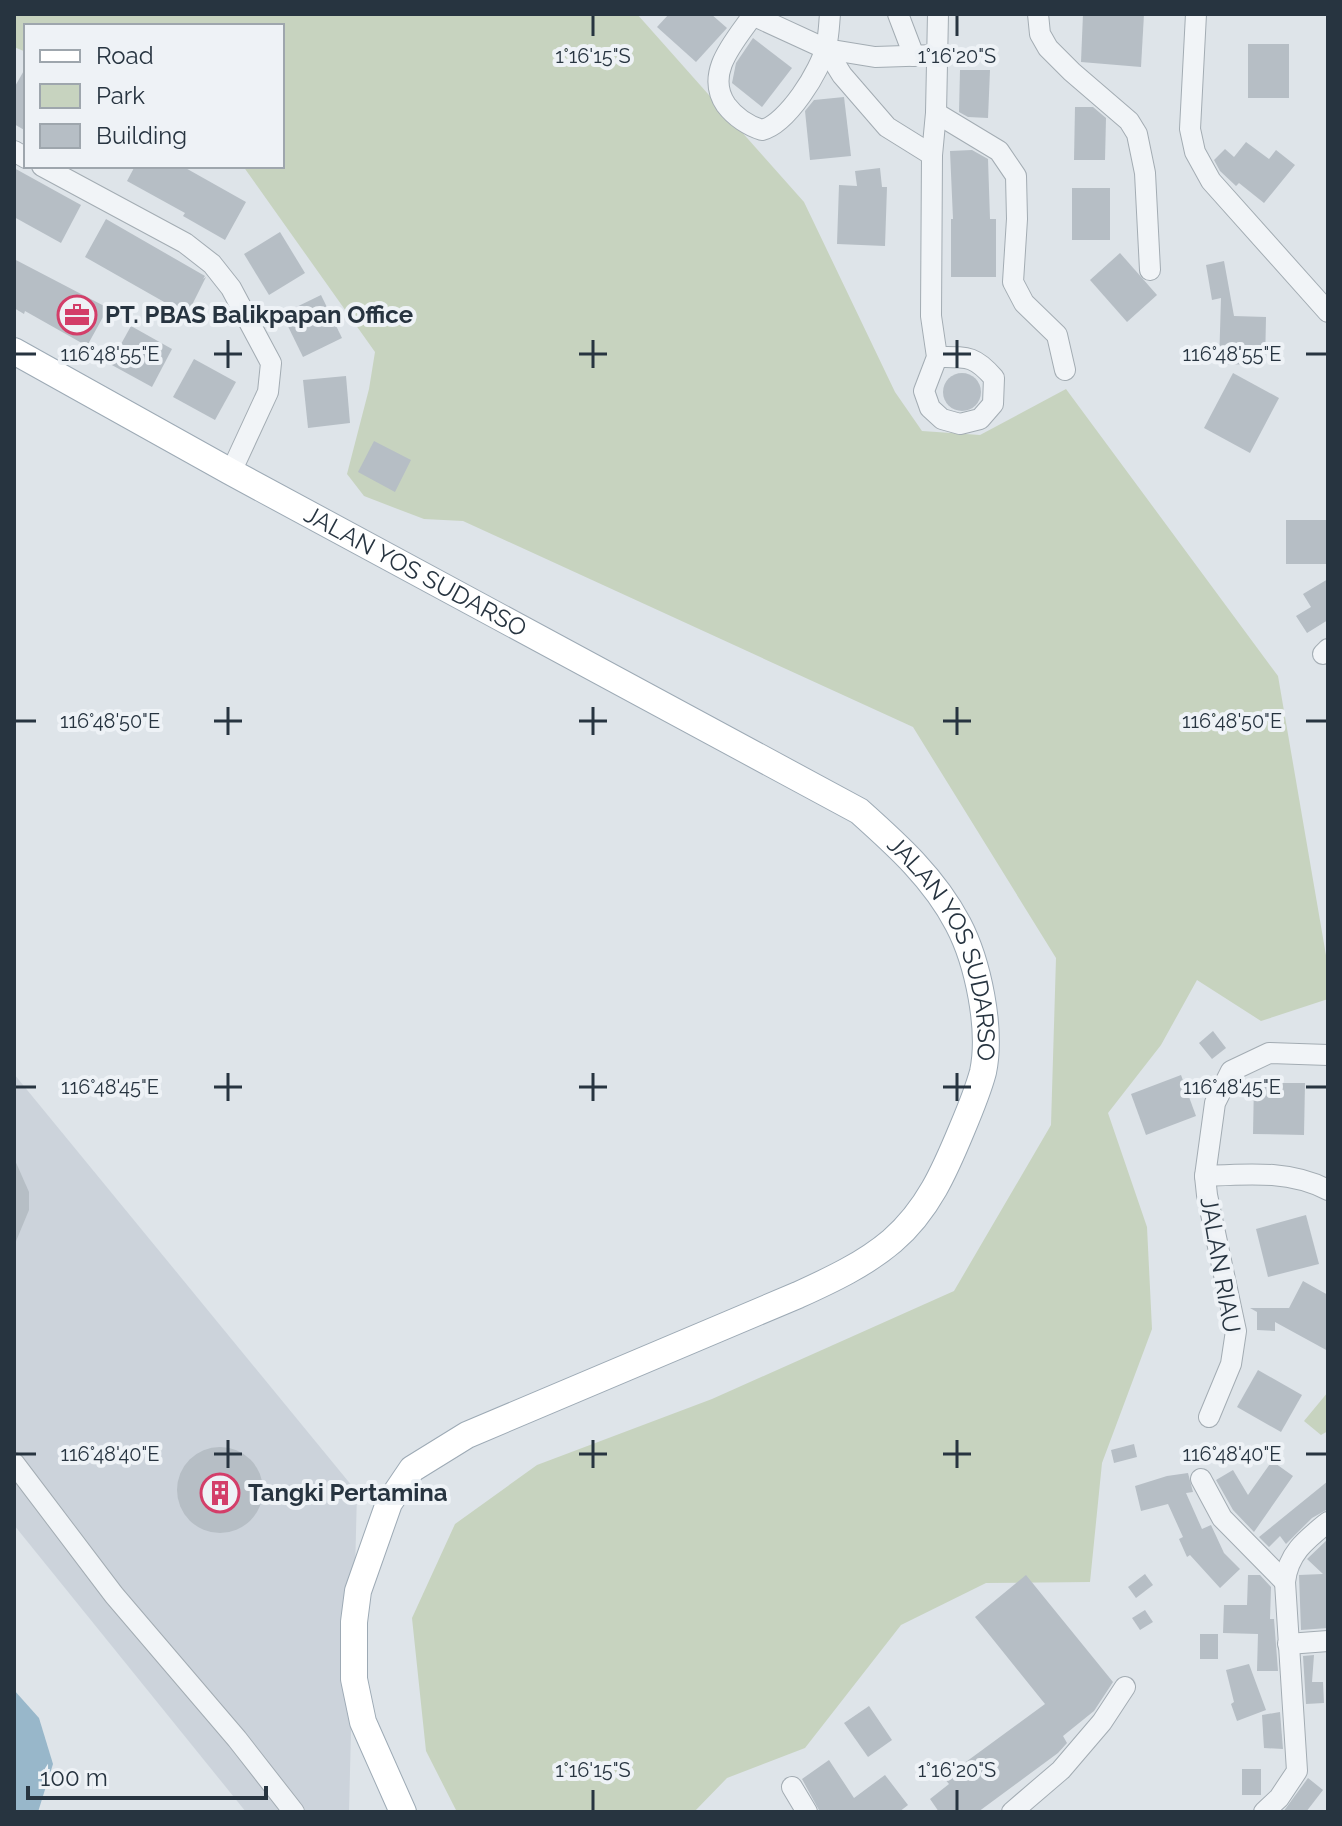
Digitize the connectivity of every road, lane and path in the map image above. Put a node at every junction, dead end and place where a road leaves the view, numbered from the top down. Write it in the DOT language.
graph roads {
  1 [pos="830,14"];
  2 [pos="898,14"];
  3 [pos="938,14"];
  4 [pos="1038,14"];
  5 [pos="1196,14"];
  6 [pos="752,15"];
  7 [pos="826,49"];
  8 [pos="936,55"];
  9 [pos="914,56"];
  10 [pos="936,113"];
  11 [pos="932,155"];
  12 [pos="46,168"];
  13 [pos="1150,270"];
  14 [pos="1328,312"];
  15 [pos="14,351"];
  16 [pos="937,357"];
  17 [pos="1065,370"];
  18 [pos="231,472"];
  19 [pos="1328,1055"];
  20 [pos="1205,1176"];
  21 [pos="1328,1190"];
  22 [pos="1209,1417"];
  23 [pos="14,1463"];
  24 [pos="1201,1479"];
  25 [pos="1328,1522"];
  26 [pos="1285,1582"];
  27 [pos="1328,1641"];
  28 [pos="1288,1644"];
  29 [pos="1125,1687"];
  30 [pos="792,1787"];
  31 [pos="294,1812"];
  32 [pos="403,1812"];
  33 [pos="807,1812"];
  34 [pos="1012,1812"];
  35 [pos="1264,1812"];
  1 -- 7 [label="street"];
  2 -- 9 [label="street"];
  3 -- 8 [label="street"];
  4 -- 13 [label="street"];
  5 -- 14 [label="street"];
  6 -- 7 [label="street"];
  6 -- 7 [label="street"];
  7 -- 9 [label="street"];
  7 -- 11 [label="street"];
  8 -- 9 [label="street"];
  8 -- 10 [label="street"];
  10 -- 11 [label="street"];
  10 -- 17 [label="street"];
  11 -- 16 [label="street"];
  12 -- 18 [label="street"];
  15 -- 18 [label="main road, JALAN YOS SUDARSO"];
  18 -- 32 [label="main road, JALAN YOS SUDARSO"];
  19 -- 20 [label="street, JALAN RIAU"];
  20 -- 21 [label="street"];
  20 -- 22 [label="street, JALAN RIAU"];
  23 -- 31 [label="street"];
  24 -- 26 [label="street"];
  25 -- 26 [label="street"];
  26 -- 28 [label="street"];
  27 -- 28 [label="street"];
  28 -- 35 [label="street"];
  29 -- 34 [label="street"];
  30 -- 33 [label="street"];
}
